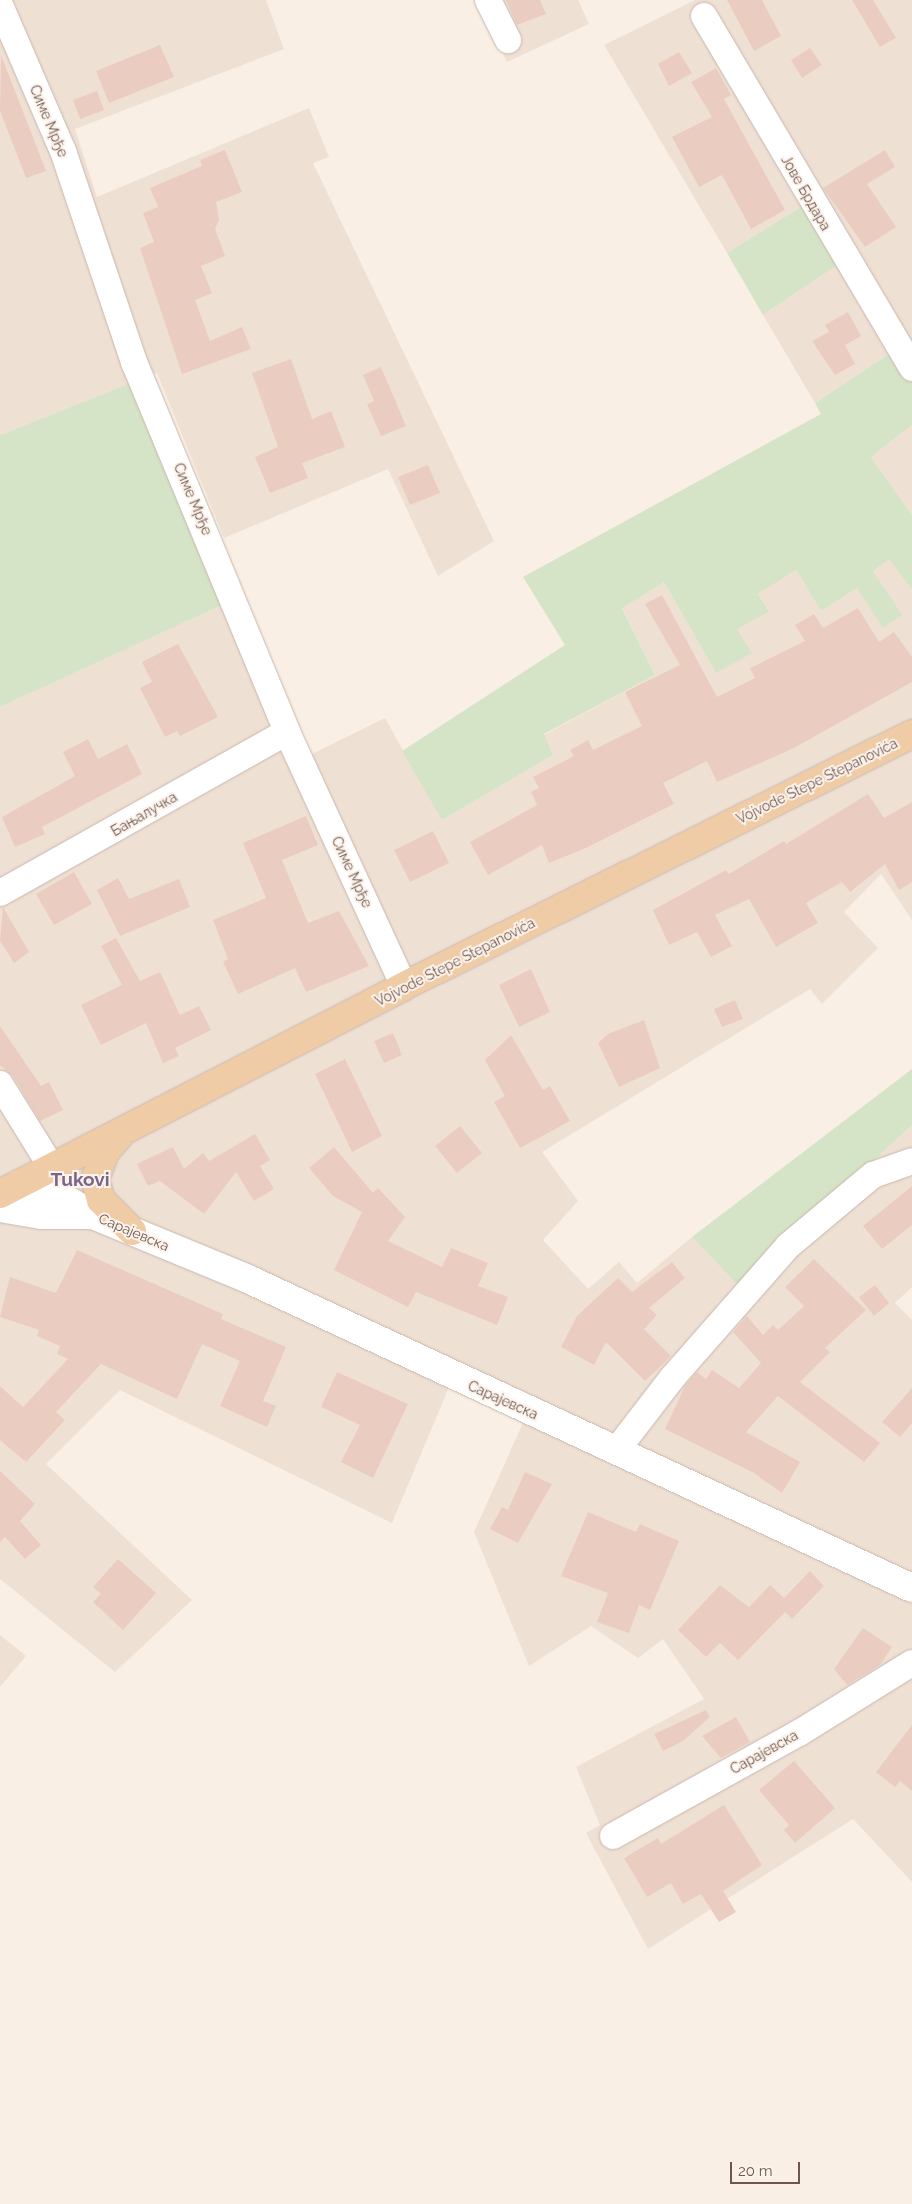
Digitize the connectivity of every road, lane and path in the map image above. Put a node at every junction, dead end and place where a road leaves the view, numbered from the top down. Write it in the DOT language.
graph roads {
  1 [pos="488,0"];
  2 [pos="0,5"];
  3 [pos="704,16"];
  4 [pos="508,40"];
  5 [pos="912,368"];
  6 [pos="288,732"];
  7 [pos="912,734"];
  8 [pos="0,893"];
  9 [pos="404,986"];
  10 [pos="0,1084"];
  11 [pos="123,1132"];
  12 [pos="912,1161"];
  13 [pos="52,1168"];
  14 [pos="10,1189"];
  15 [pos="0,1208"];
  16 [pos="93,1214"];
  17 [pos="132,1231"];
  18 [pos="616,1451"];
  19 [pos="912,1588"];
  20 [pos="912,1663"];
  21 [pos="613,1836"];
  1 -- 4 [label="street"];
  2 -- 6 [label="street, Симе Мрђе"];
  3 -- 5 [label="street, Јове Брдара"];
  6 -- 8 [label="street, Бањалучка"];
  6 -- 9 [label="street, Симе Мрђе"];
  7 -- 9 [label="main road, Vojvode Stepe Stepanovića"];
  9 -- 11 [label="main road, Vojvode Stepe Stepanovića"];
  10 -- 13 [label="street"];
  11 -- 13 [label="main road, Vojvode Stepe Stepanovića"];
  11 -- 17 [label="main road"];
  12 -- 18 [label="street"];
  13 -- 14 [label="main road, Vojvode Stepe Stepanovića"];
  14 -- 16 [label="main road, Сарајевска"];
  15 -- 16 [label="main road"];
  16 -- 17 [label="main road, Сарајевска"];
  17 -- 18 [label="main road, Сарајевска"];
  18 -- 19 [label="main road, Сарајевска"];
  20 -- 21 [label="street, Сарајевска"];
}
